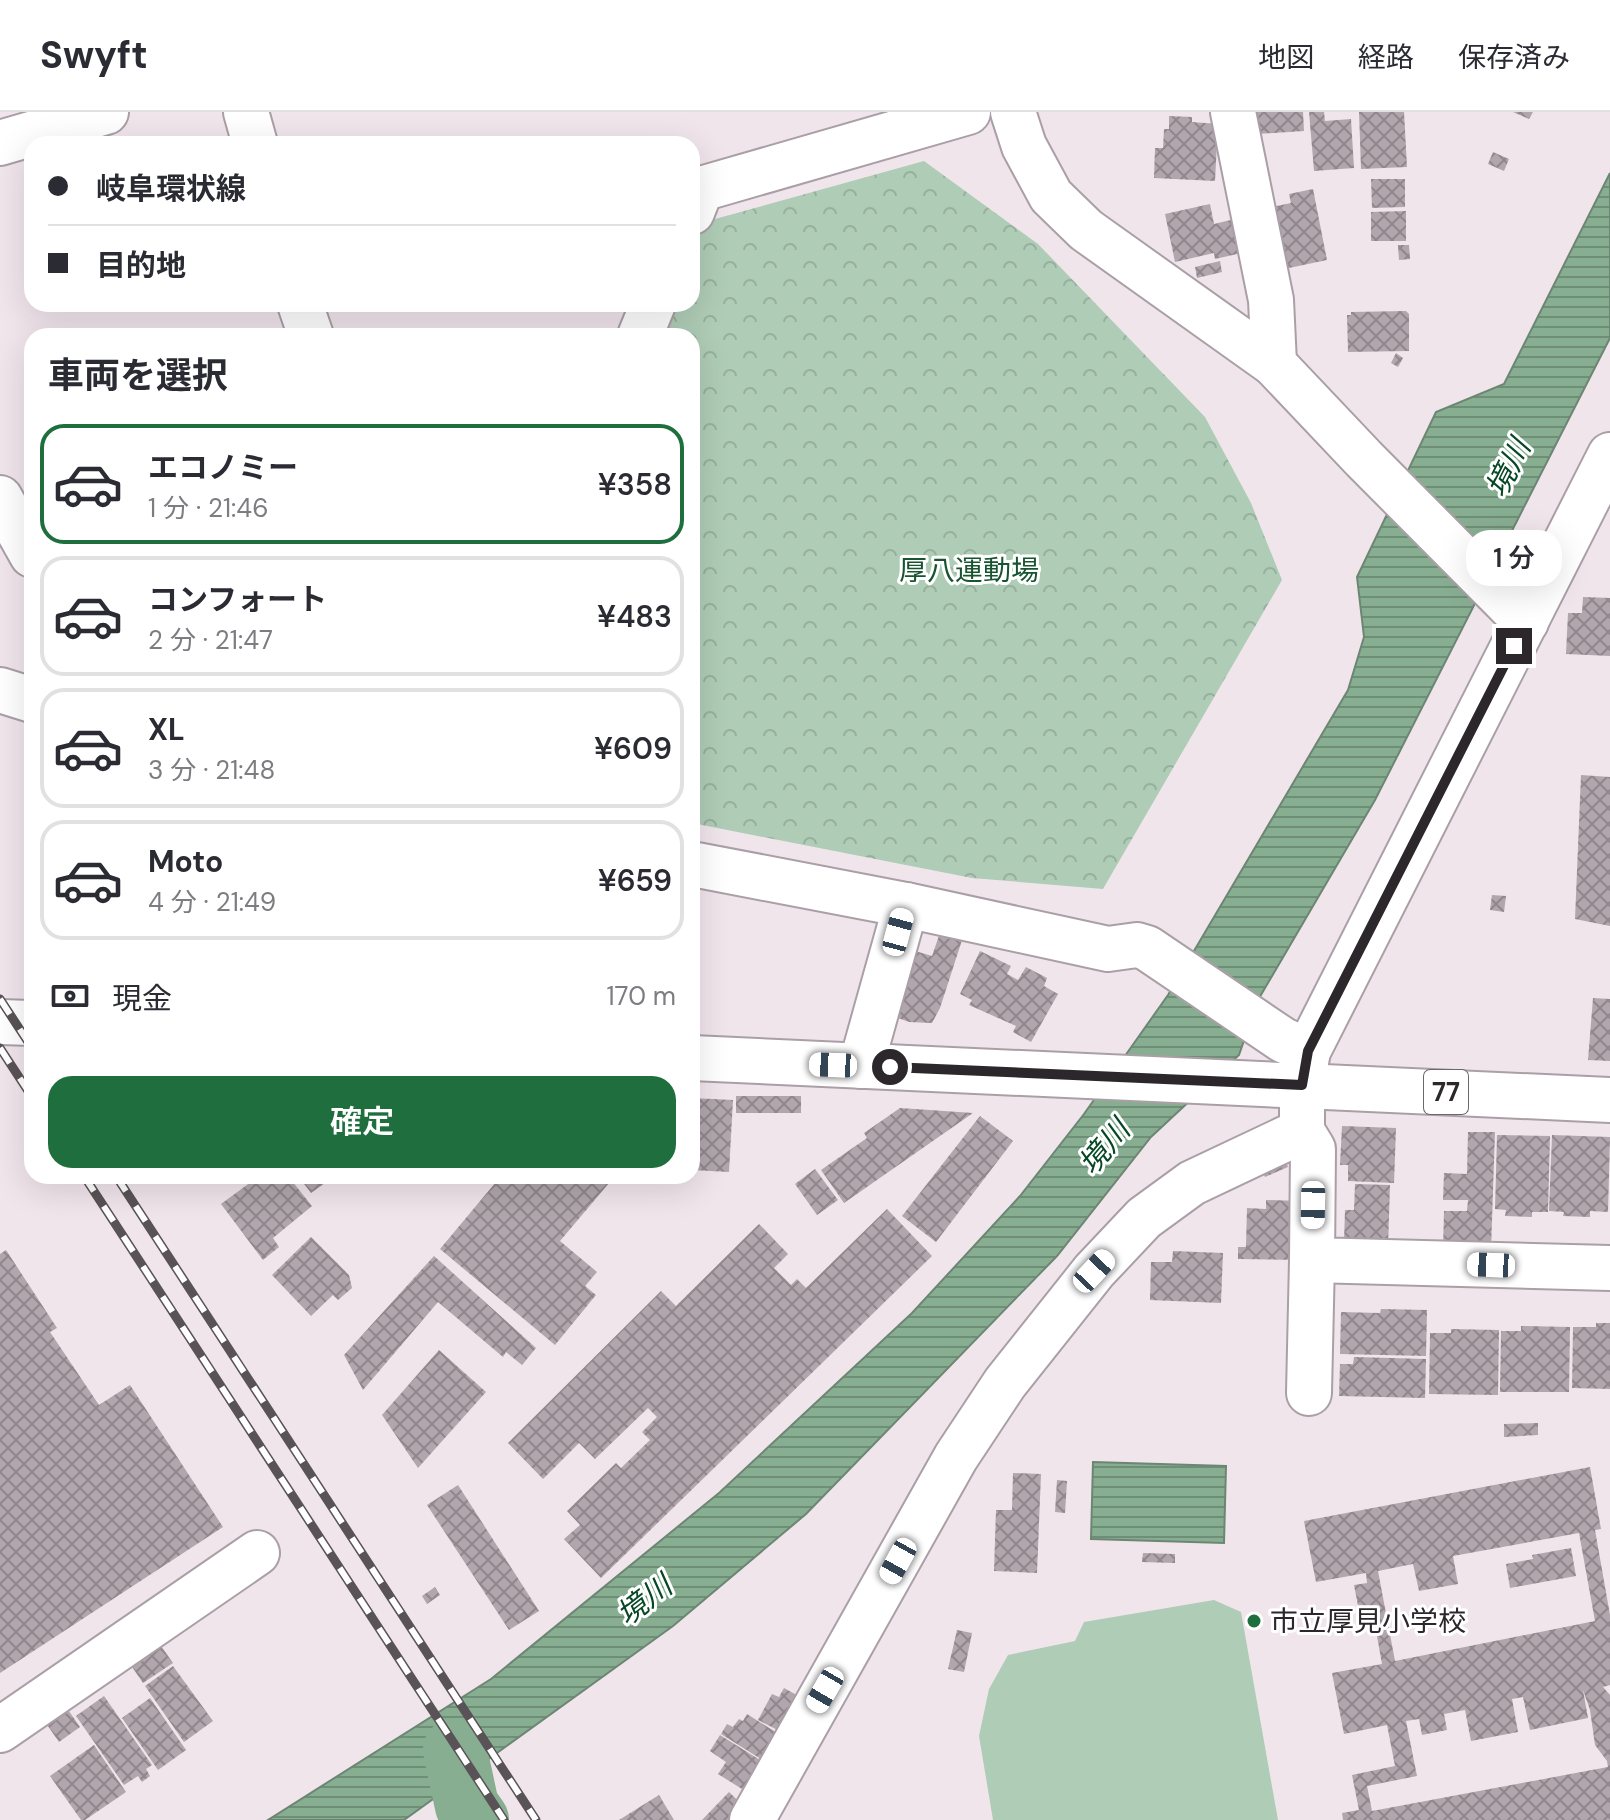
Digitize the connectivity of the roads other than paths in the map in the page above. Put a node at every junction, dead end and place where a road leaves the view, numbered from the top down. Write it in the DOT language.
graph roads {
  1 [pos="106,112"];
  2 [pos="246,112"];
  3 [pos="968,112"];
  4 [pos="1013,112"];
  5 [pos="1233,112"];
  6 [pos="253,136"];
  7 [pos="0,143"];
  8 [pos="700,192"];
  9 [pos="1274,364"];
  10 [pos="1610,455"];
  11 [pos="0,498"];
  12 [pos="24,541"];
  13 [pos="1514,611"];
  14 [pos="0,690"];
  15 [pos="24,698"];
  16 [pos="700,866"];
  17 [pos="906,905"];
  18 [pos="0,1022"];
  19 [pos="24,1023"];
  20 [pos="700,1058"];
  21 [pos="1294,1065"];
  22 [pos="861,1066"];
  23 [pos="1610,1100"];
  24 [pos="1302,1131"];
  25 [pos="1312,1260"];
  26 [pos="1610,1268"];
  27 [pos="1309,1393"];
  28 [pos="257,1553"];
  29 [pos="0,1730"];
  30 [pos="752,1820"];
  1 -- 7 [label="street"];
  2 -- 6 [label="street"];
  3 -- 8 [label="street"];
  4 -- 9 [label="street"];
  5 -- 9 [label="street"];
  9 -- 13 [label="street"];
  10 -- 13 [label="street"];
  11 -- 12 [label="street"];
  13 -- 21 [label="street"];
  14 -- 15 [label="street"];
  16 -- 17 [label="street"];
  17 -- 21 [label="street"];
  17 -- 22 [label="street"];
  18 -- 19 [label="street"];
  20 -- 22 [label="street, 77"];
  21 -- 22 [label="street, 77"];
  21 -- 23 [label="street, 77"];
  21 -- 24 [label="street"];
  24 -- 25 [label="street"];
  24 -- 30 [label="street"];
  25 -- 26 [label="street"];
  25 -- 27 [label="street"];
  28 -- 29 [label="street"];
}
